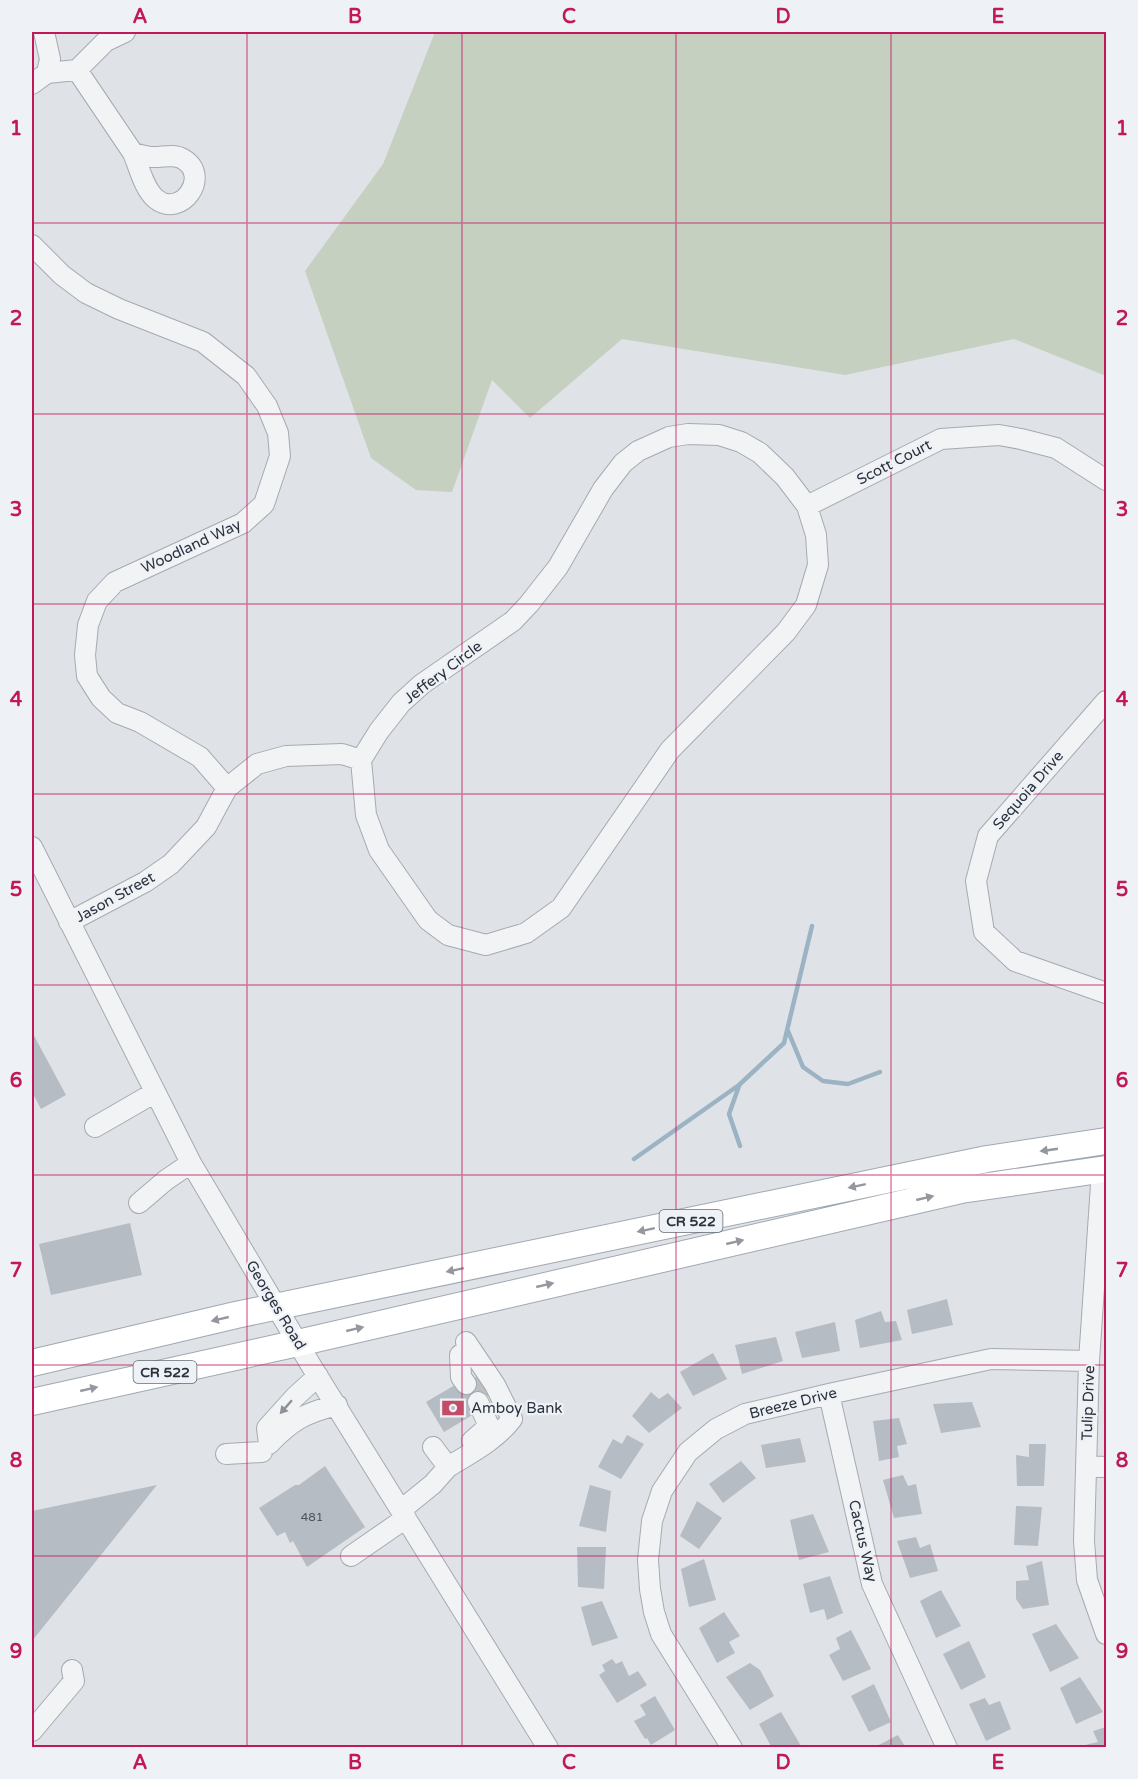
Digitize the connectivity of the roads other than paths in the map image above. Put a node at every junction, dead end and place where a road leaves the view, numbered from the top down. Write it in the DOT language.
graph roads {
  1 [pos="44,32"];
  2 [pos="125,32"];
  3 [pos="100,36"];
  4 [pos="77,70"];
  5 [pos="39,78"];
  6 [pos="133,153"];
  7 [pos="32,245"];
  8 [pos="1107,480"];
  9 [pos="807,506"];
  10 [pos="1107,701"];
  11 [pos="361,760"];
  12 [pos="227,788"];
  13 [pos="32,847"];
  14 [pos="69,922"];
  15 [pos="1107,993"];
  16 [pos="154,1092"];
  17 [pos="94,1127"];
  18 [pos="1107,1141"];
  19 [pos="191,1163"];
  20 [pos="1104,1169"];
  21 [pos="140,1203"];
  22 [pos="277,1307"];
  23 [pos="298,1343"];
  24 [pos="1089,1361"];
  25 [pos="32,1363"];
  26 [pos="318,1376"];
  27 [pos="469,1381"];
  28 [pos="829,1394"];
  29 [pos="32,1402"];
  30 [pos="337,1405"];
  31 [pos="503,1430"];
  32 [pos="262,1452"];
  33 [pos="226,1454"];
  34 [pos="441,1456"];
  35 [pos="1086,1466"];
  36 [pos="1107,1467"];
  37 [pos="404,1514"];
  38 [pos="351,1556"];
  39 [pos="1107,1634"];
  40 [pos="72,1670"];
  41 [pos="32,1731"];
  42 [pos="548,1748"];
  43 [pos="732,1748"];
  44 [pos="947,1748"];
  1 -- 5 [label="street"];
  2 -- 3 [label="street"];
  3 -- 4 [label="street"];
  4 -- 5 [label="street"];
  4 -- 6 [label="street"];
  7 -- 12 [label="street, Woodland Way"];
  8 -- 9 [label="street, Scott Court"];
  9 -- 11 [label="street, Jeffery Circle"];
  9 -- 11 [label="street, Jeffery Circle"];
  10 -- 15 [label="street, Sequoia Drive"];
  11 -- 12 [label="street, Jason Street"];
  12 -- 14 [label="street, Jason Street"];
  13 -- 14 [label="street, Georges Road"];
  14 -- 16 [label="street, Georges Road"];
  16 -- 17 [label="street"];
  16 -- 19 [label="street, Georges Road"];
  18 -- 22 [label="main road, CR 522, one-way"];
  19 -- 21 [label="street"];
  19 -- 22 [label="street, Georges Road"];
  23 -- 20 [label="main road, CR 522, one-way"];
  20 -- 24 [label="street, Tulip Drive"];
  22 -- 23 [label="street, Georges Road"];
  22 -- 25 [label="main road, CR 522, one-way"];
  23 -- 26 [label="street, Georges Road"];
  29 -- 23 [label="main road, CR 522, one-way"];
  24 -- 28 [label="street, Breeze Drive"];
  24 -- 35 [label="street, Tulip Drive"];
  26 -- 30 [label="street, Georges Road"];
  26 -- 30 [label="street, one-way"];
  27 -- 31 [label="street"];
  28 -- 43 [label="street, Breeze Drive"];
  28 -- 44 [label="street, Cactus Way"];
  30 -- 37 [label="street, Georges Road"];
  31 -- 34 [label="street"];
  31 -- 34 [label="street"];
  32 -- 33 [label="street"];
  34 -- 37 [label="street"];
  35 -- 36 [label="street"];
  35 -- 39 [label="street, Tulip Drive"];
  37 -- 38 [label="street"];
  37 -- 42 [label="street, Georges Road"];
  40 -- 41 [label="street"];
}
